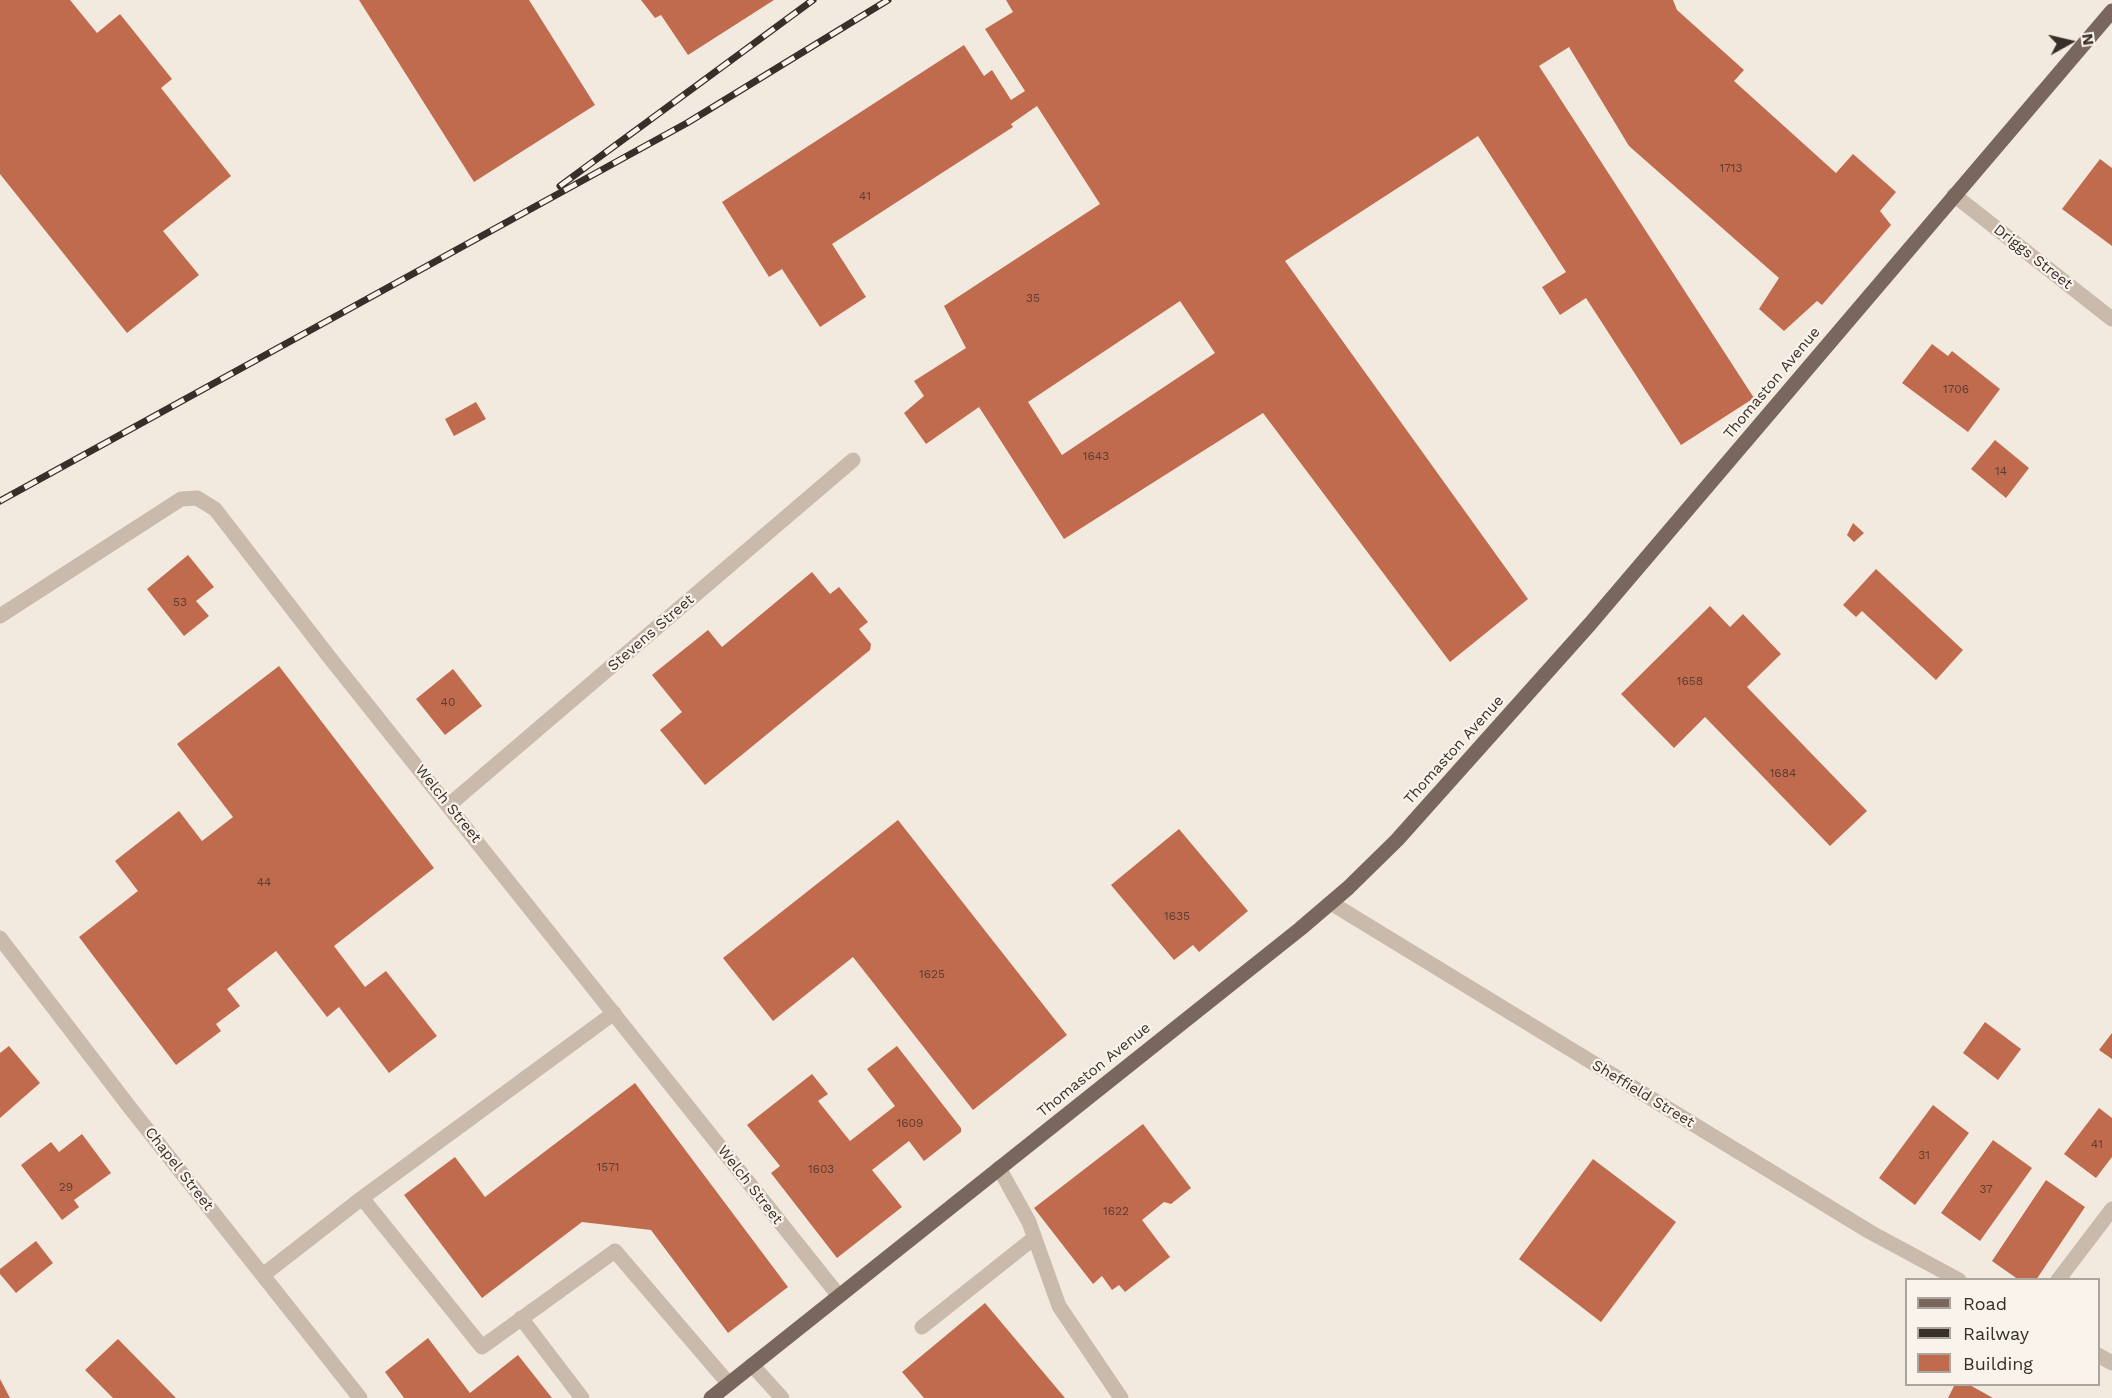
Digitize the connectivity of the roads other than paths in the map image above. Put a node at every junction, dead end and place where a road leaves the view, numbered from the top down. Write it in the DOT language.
graph roads {
  1 [pos="2112,11"];
  2 [pos="1954,195"];
  3 [pos="2112,319"];
  4 [pos="853,460"];
  5 [pos="0,616"];
  6 [pos="449,806"];
  7 [pos="1331,903"];
  8 [pos="0,938"];
  9 [pos="614,1013"];
  10 [pos="999,1168"];
  11 [pos="362,1198"];
  12 [pos="2112,1209"];
  13 [pos="1034,1238"];
  14 [pos="263,1275"];
  15 [pos="1955,1278"];
  16 [pos="2060,1278"];
  17 [pos="839,1296"];
  18 [pos="521,1318"];
  19 [pos="922,1327"];
  20 [pos="752,1365"];
  21 [pos="729,1384"];
  22 [pos="360,1398"];
  23 [pos="582,1398"];
  24 [pos="711,1398"];
  25 [pos="782,1398"];
  26 [pos="1121,1398"];
  1 -- 2 [label="main road, Thomaston Avenue"];
  2 -- 3 [label="street, Driggs Street"];
  2 -- 7 [label="main road, Thomaston Avenue"];
  4 -- 6 [label="street, Stevens Street"];
  5 -- 6 [label="street, Welch Street"];
  6 -- 9 [label="street, Welch Street"];
  7 -- 10 [label="main road, Thomaston Avenue"];
  7 -- 15 [label="street, Sheffield Street"];
  8 -- 14 [label="street, Chapel Street"];
  9 -- 11 [label="street"];
  9 -- 17 [label="street, Welch Street"];
  10 -- 13 [label="street"];
  10 -- 17 [label="main road, Thomaston Avenue"];
  11 -- 14 [label="street"];
  11 -- 18 [label="street"];
  12 -- 16 [label="street"];
  13 -- 19 [label="street"];
  13 -- 26 [label="street"];
  14 -- 22 [label="street, Chapel Street"];
  17 -- 20 [label="main road, Thomaston Avenue"];
  18 -- 21 [label="street"];
  18 -- 23 [label="street"];
  20 -- 21 [label="main road, Thomaston Avenue"];
  20 -- 25 [label="street"];
  21 -- 24 [label="main road, Thomaston Avenue"];
}
